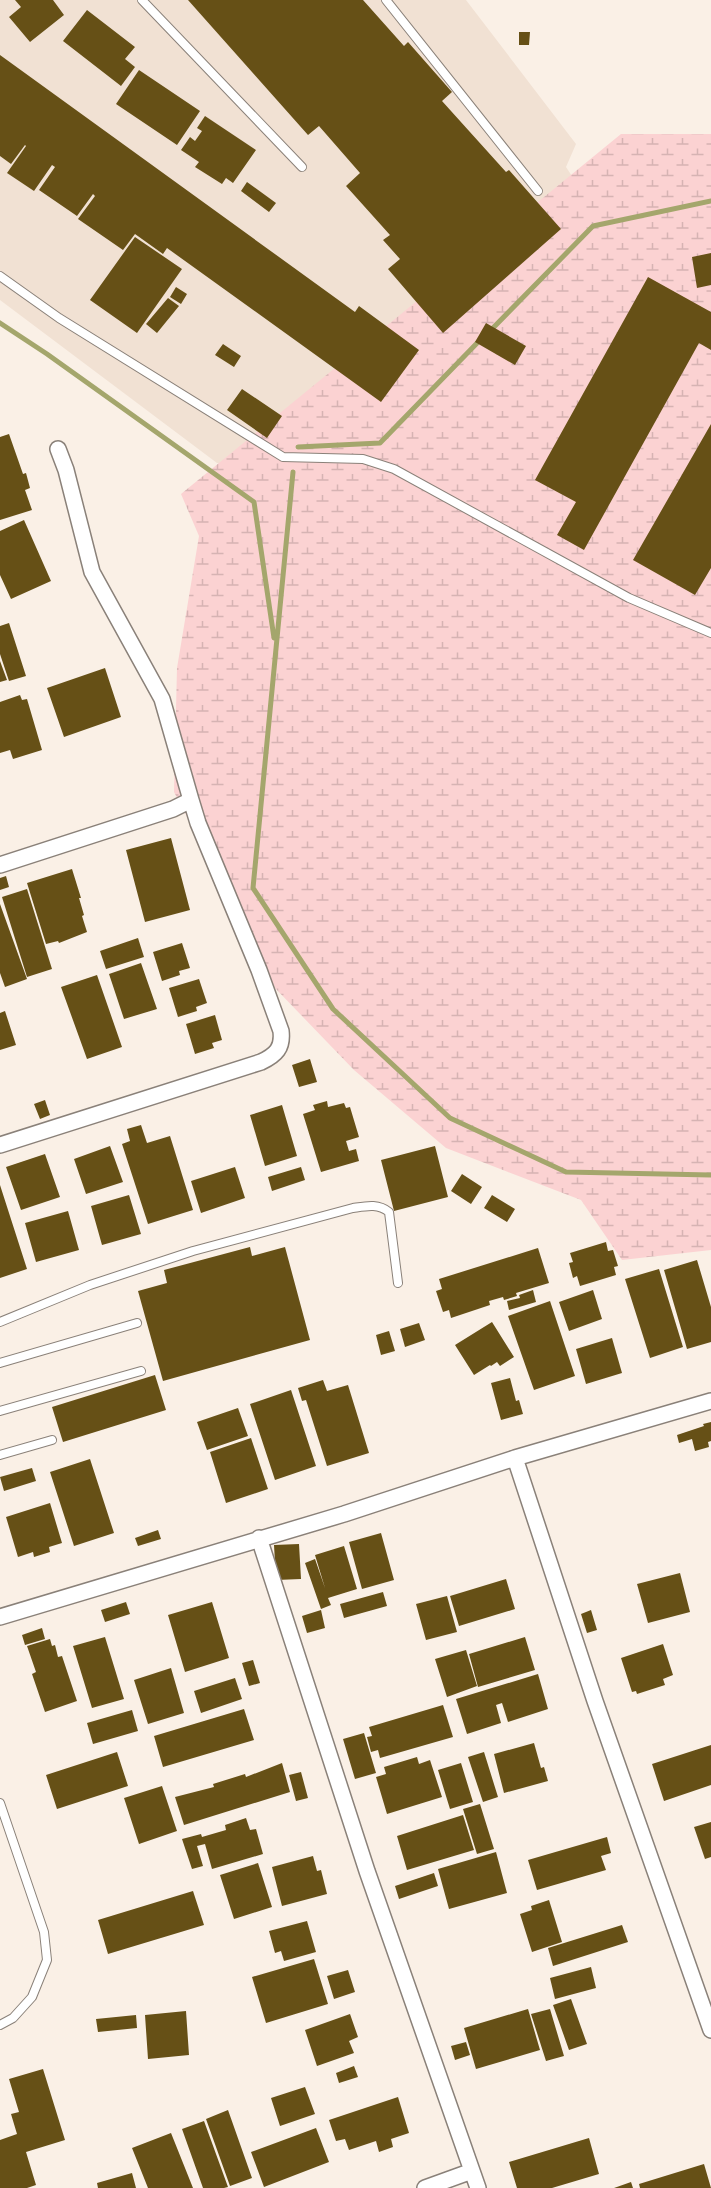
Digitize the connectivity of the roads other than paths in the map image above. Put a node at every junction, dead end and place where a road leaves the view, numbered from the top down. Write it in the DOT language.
graph roads {
  1 [pos="142,0"];
  2 [pos="386,0"];
  3 [pos="302,167"];
  4 [pos="538,191"];
  5 [pos="0,276"];
  6 [pos="58,449"];
  7 [pos="711,633"];
  8 [pos="191,800"];
  9 [pos="0,865"];
  10 [pos="0,1145"];
  11 [pos="398,1283"];
  12 [pos="0,1322"];
  13 [pos="137,1323"];
  14 [pos="0,1363"];
  15 [pos="141,1371"];
  16 [pos="711,1401"];
  17 [pos="0,1411"];
  18 [pos="52,1440"];
  19 [pos="0,1455"];
  20 [pos="515,1458"];
  21 [pos="259,1538"];
  22 [pos="0,1617"];
  23 [pos="0,1803"];
  24 [pos="0,2025"];
  25 [pos="711,2030"];
  26 [pos="472,2171"];
  27 [pos="425,2188"];
  28 [pos="478,2188"];
  1 -- 3 [label="lane"];
  2 -- 4 [label="lane"];
  5 -- 7 [label="lane"];
  6 -- 8 [label="street"];
  8 -- 9 [label="street"];
  8 -- 10 [label="street"];
  11 -- 12 [label="lane"];
  13 -- 14 [label="lane"];
  15 -- 17 [label="lane"];
  16 -- 20 [label="street"];
  18 -- 19 [label="lane"];
  20 -- 21 [label="street"];
  20 -- 25 [label="street"];
  21 -- 22 [label="street"];
  21 -- 26 [label="street"];
  23 -- 24 [label="lane"];
  26 -- 27 [label="street"];
  26 -- 28 [label="street"];
}
